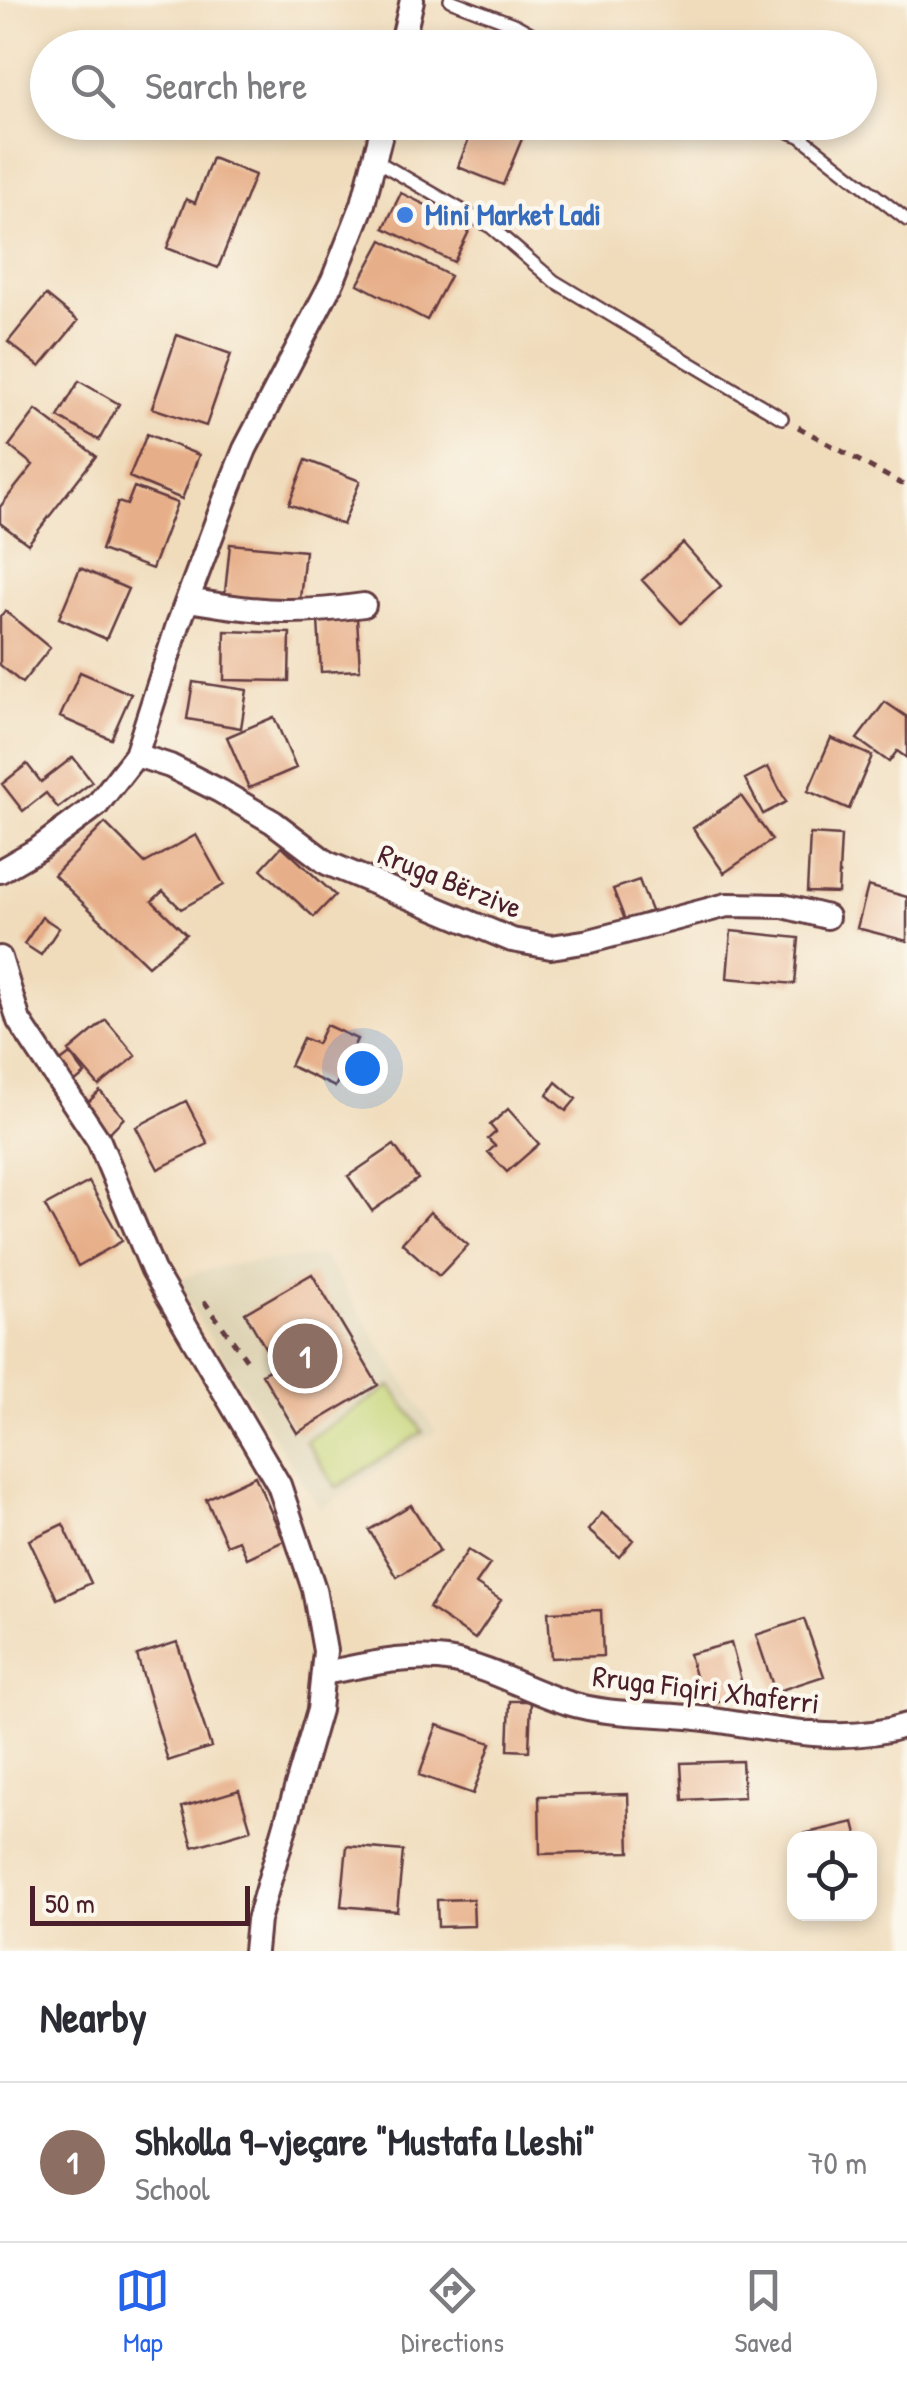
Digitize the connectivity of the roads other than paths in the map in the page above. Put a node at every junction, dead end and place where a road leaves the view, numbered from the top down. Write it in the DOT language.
graph roads {
  1 [pos="412,0"];
  2 [pos="450,0"];
  3 [pos="405,30"];
  4 [pos="525,30"];
  5 [pos="380,140"];
  6 [pos="805,140"];
  7 [pos="375,160"];
  8 [pos="907,220"];
  9 [pos="782,418"];
  10 [pos="190,600"];
  11 [pos="364,606"];
  12 [pos="136,755"];
  13 [pos="0,872"];
  14 [pos="826,917"];
  15 [pos="0,958"];
  16 [pos="324,1673"];
  17 [pos="907,1725"];
  18 [pos="255,1951"];
  1 -- 3 [label="street"];
  2 -- 4 [label="lane"];
  5 -- 7 [label="street"];
  6 -- 8 [label="lane"];
  7 -- 9 [label="lane"];
  7 -- 10 [label="street"];
  10 -- 11 [label="street"];
  10 -- 12 [label="street"];
  12 -- 13 [label="street"];
  12 -- 14 [label="street, Rruga Bërzive"];
  15 -- 16 [label="street"];
  16 -- 17 [label="street, Rruga Fiqiri Xhaferri"];
  16 -- 18 [label="street"];
}
